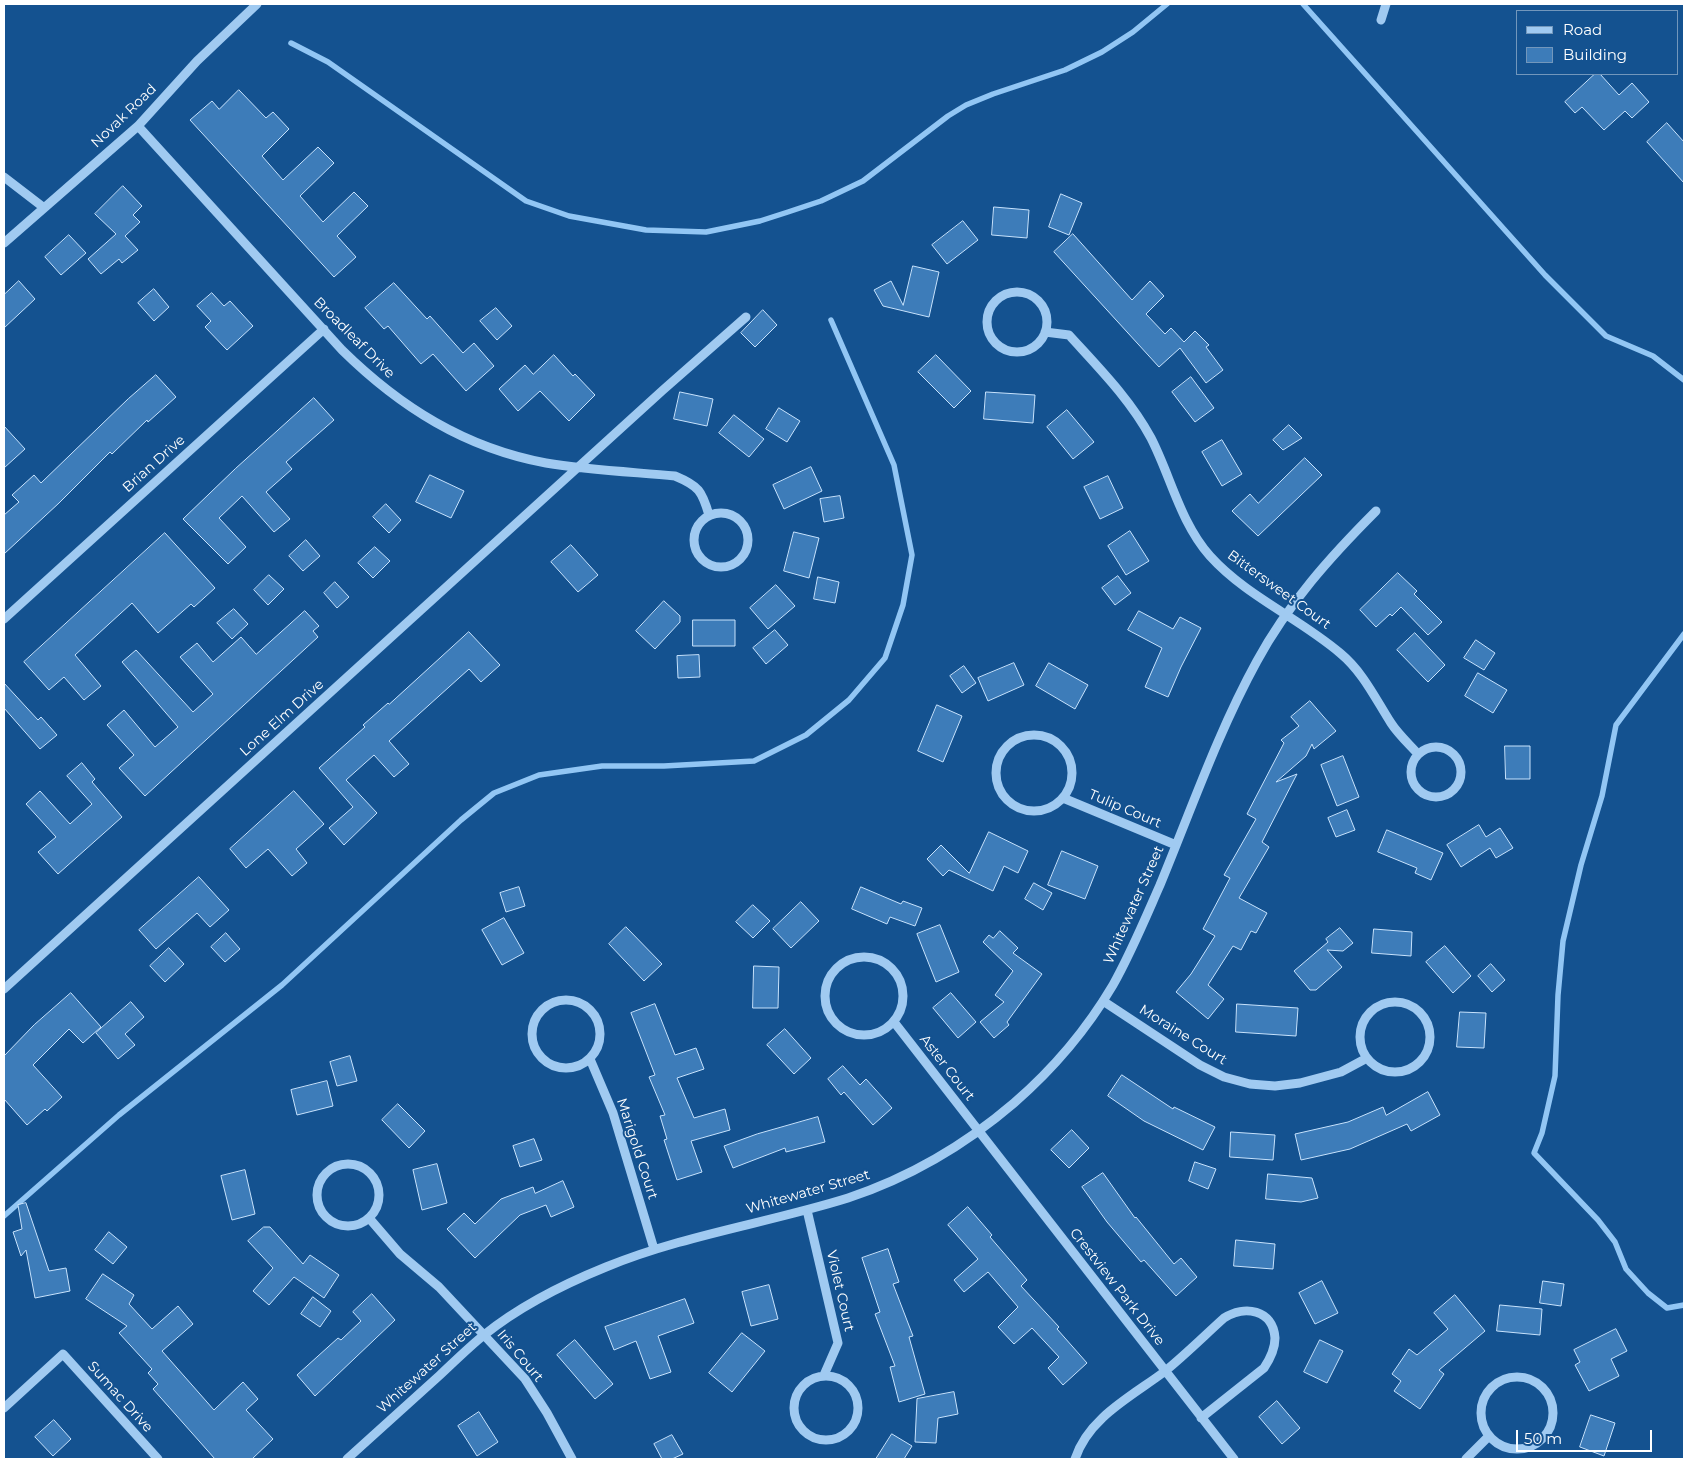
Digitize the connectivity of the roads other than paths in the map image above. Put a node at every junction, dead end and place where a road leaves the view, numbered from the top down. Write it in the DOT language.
graph roads {
  1 [pos="257,4"];
  2 [pos="1386,4"];
  3 [pos="1381,20"];
  4 [pos="138,126"];
  5 [pos="4,176"];
  6 [pos="43,207"];
  7 [pos="4,243"];
  8 [pos="746,317"];
  9 [pos="324,329"];
  10 [pos="1045,332"];
  11 [pos="579,467"];
  12 [pos="1376,511"];
  13 [pos="709,515"];
  14 [pos="1286,614"];
  15 [pos="4,619"];
  16 [pos="1418,754"];
  17 [pos="1063,798"];
  18 [pos="1176,845"];
  19 [pos="4,989"];
  20 [pos="1103,1001"];
  21 [pos="894,1022"];
  22 [pos="590,1058"];
  23 [pos="1367,1058"];
  24 [pos="979,1131"];
  25 [pos="806,1210"];
  26 [pos="369,1218"];
  27 [pos="654,1249"];
  28 [pos="484,1335"];
  29 [pos="1164,1371"];
  30 [pos="824,1376"];
  31 [pos="4,1408"];
  32 [pos="1201,1418"];
  33 [pos="1489,1436"];
  34 [pos="158,1459"];
  35 [pos="347,1459"];
  36 [pos="572,1459"];
  37 [pos="1076,1459"];
  38 [pos="1234,1459"];
  39 [pos="1466,1459"];
  1 -- 4 [label="street, Novak Road"];
  2 -- 3 [label="street"];
  4 -- 6 [label="street, Novak Road"];
  4 -- 9 [label="street, Broadleaf Drive"];
  5 -- 6 [label="street"];
  6 -- 7 [label="street, Novak Road"];
  8 -- 11 [label="street, Lone Elm Drive"];
  9 -- 11 [label="street, Broadleaf Drive"];
  9 -- 15 [label="street, Brian Drive"];
  10 -- 10 [label="street"];
  10 -- 14 [label="street, Bittersweet Court"];
  11 -- 13 [label="street, Broadleaf Drive"];
  11 -- 19 [label="street, Lone Elm Drive"];
  12 -- 14 [label="street, Whitewater Street"];
  13 -- 13 [label="street"];
  14 -- 16 [label="street, Bittersweet Court"];
  14 -- 18 [label="street, Whitewater Street"];
  16 -- 16 [label="street"];
  17 -- 17 [label="street"];
  17 -- 18 [label="street, Tulip Court"];
  18 -- 20 [label="street, Whitewater Street"];
  20 -- 23 [label="street, Moraine Court"];
  20 -- 24 [label="street, Whitewater Street"];
  21 -- 21 [label="street"];
  21 -- 24 [label="street, Aster Court"];
  22 -- 22 [label="street"];
  22 -- 27 [label="street, Marigold Court"];
  23 -- 23 [label="street"];
  24 -- 25 [label="street, Whitewater Street"];
  24 -- 29 [label="street, Crestview Park Drive"];
  25 -- 27 [label="street, Whitewater Street"];
  25 -- 30 [label="street, Violet Court"];
  26 -- 26 [label="street"];
  26 -- 28 [label="street, Iris Court"];
  27 -- 28 [label="street, Whitewater Street"];
  28 -- 35 [label="street, Whitewater Street"];
  28 -- 36 [label="street, Iris Court"];
  29 -- 32 [label="street, Crestview Park Drive"];
  29 -- 32 [label="street"];
  29 -- 37 [label="street"];
  30 -- 30 [label="street"];
  31 -- 34 [label="street, Sumac Drive"];
  32 -- 38 [label="street, Crestview Park Drive"];
  33 -- 33 [label="street"];
  33 -- 39 [label="street"];
}
